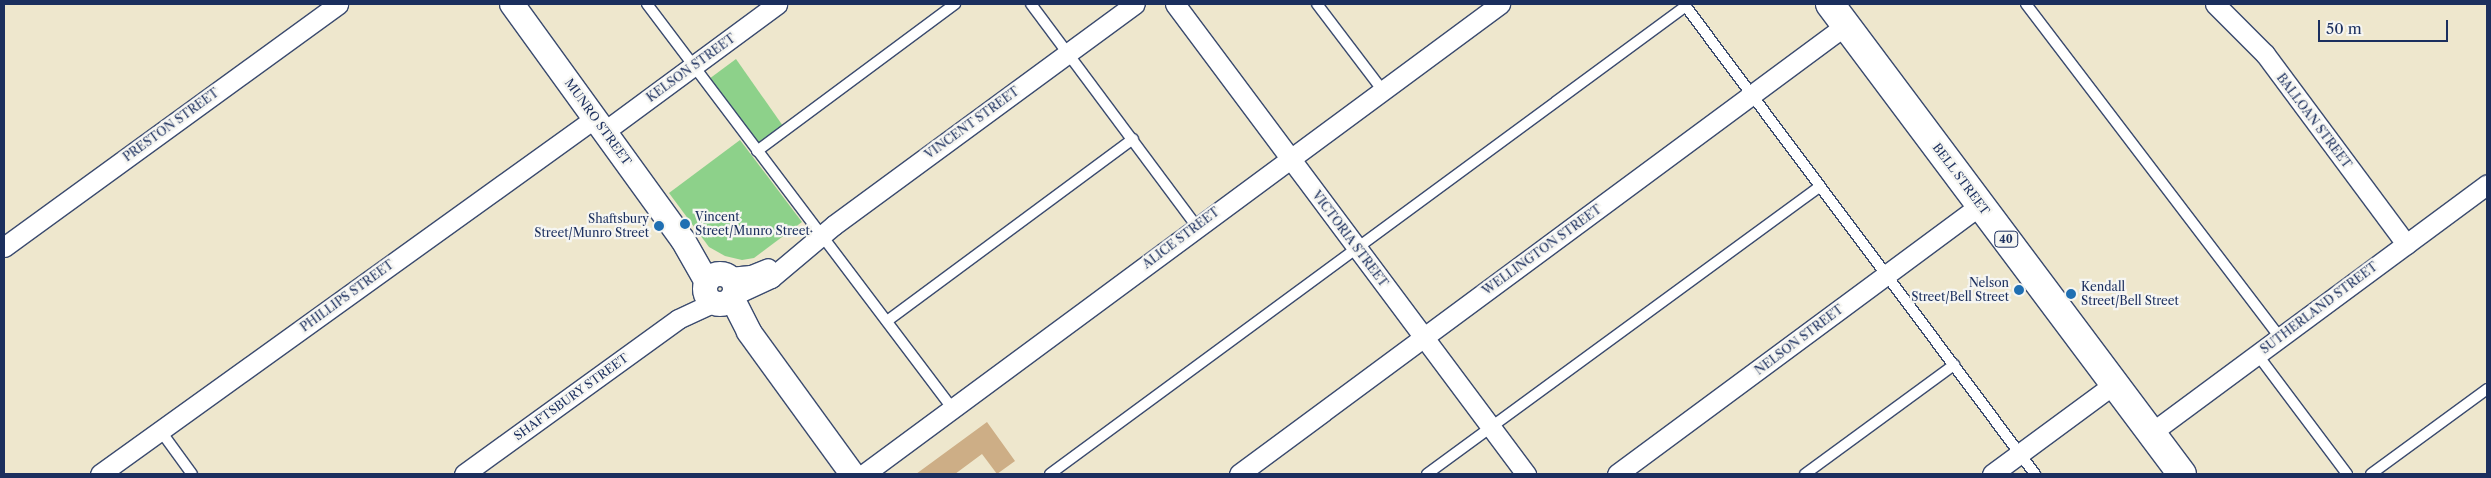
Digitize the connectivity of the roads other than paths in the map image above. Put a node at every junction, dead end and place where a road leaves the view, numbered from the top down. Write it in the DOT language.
graph roads {
  1 [pos="338,4"];
  2 [pos="512,4"];
  3 [pos="647,4"];
  4 [pos="777,4"];
  5 [pos="955,4"];
  6 [pos="1032,4"];
  7 [pos="1135,4"];
  8 [pos="1174,4"];
  9 [pos="1317,4"];
  10 [pos="1500,4"];
  11 [pos="1830,4"];
  12 [pos="2026,4"];
  13 [pos="2215,4"];
  14 [pos="1685,5"];
  15 [pos="1846,26"];
  16 [pos="1068,53"];
  17 [pos="694,65"];
  18 [pos="1383,91"];
  19 [pos="1752,95"];
  20 [pos="600,124"];
  21 [pos="1133,139"];
  22 [pos="757,151"];
  23 [pos="1291,158"];
  24 [pos="2487,184"];
  25 [pos="1820,186"];
  26 [pos="1980,205"];
  27 [pos="1197,226"];
  28 [pos="815,240"];
  29 [pos="2406,244"];
  30 [pos="4,247"];
  31 [pos="1357,248"];
  32 [pos="1887,274"];
  33 [pos="720,290"];
  34 [pos="887,322"];
  35 [pos="1424,337"];
  36 [pos="2280,338"];
  37 [pos="2258,354"];
  38 [pos="1954,365"];
  39 [pos="2114,384"];
  40 [pos="2487,390"];
  41 [pos="952,408"];
  42 [pos="1491,428"];
  43 [pos="160,430"];
  44 [pos="2151,433"];
  45 [pos="2020,454"];
  46 [pos="100,474"];
  47 [pos="192,474"];
  48 [pos="464,474"];
  49 [pos="852,474"];
  50 [pos="864,474"];
  51 [pos="1050,474"];
  52 [pos="1238,474"];
  53 [pos="1427,474"];
  54 [pos="1526,474"];
  55 [pos="1617,474"];
  56 [pos="1805,474"];
  57 [pos="1992,474"];
  58 [pos="2035,474"];
  59 [pos="2182,474"];
  60 [pos="2347,474"];
  61 [pos="2371,474"];
  1 -- 30 [label="street, PRESTON STREET"];
  2 -- 20 [label="street, MUNRO STREET"];
  3 -- 17 [label="lane"];
  4 -- 17 [label="street, KELSON STREET"];
  5 -- 22 [label="lane"];
  6 -- 16 [label="lane"];
  7 -- 16 [label="street, VINCENT STREET"];
  8 -- 23 [label="street, VICTORIA STREET"];
  9 -- 18 [label="lane"];
  10 -- 18 [label="street, ALICE STREET"];
  11 -- 15 [label="highway, BELL STREET / 40"];
  12 -- 36 [label="lane"];
  13 -- 29 [label="street, BALLOAN STREET"];
  14 -- 19 [label="lane"];
  14 -- 31 [label="lane"];
  15 -- 19 [label="street, WELLINGTON STREET"];
  15 -- 26 [label="highway, BELL STREET / 40"];
  16 -- 21 [label="lane"];
  16 -- 28 [label="street, VINCENT STREET"];
  17 -- 20 [label="street, KELSON STREET"];
  17 -- 22 [label="lane"];
  18 -- 23 [label="street, ALICE STREET"];
  19 -- 25 [label="lane"];
  19 -- 35 [label="street, WELLINGTON STREET"];
  20 -- 33 [label="street, MUNRO STREET"];
  20 -- 43 [label="street, PHILLIPS STREET"];
  21 -- 27 [label="lane"];
  21 -- 34 [label="lane"];
  22 -- 28 [label="lane"];
  23 -- 27 [label="street, ALICE STREET"];
  23 -- 31 [label="street, VICTORIA STREET"];
  24 -- 29 [label="street, SUTHERLAND STREET"];
  25 -- 32 [label="lane"];
  25 -- 42 [label="lane"];
  26 -- 32 [label="street, NELSON STREET"];
  26 -- 39 [label="highway, BELL STREET / 40"];
  27 -- 41 [label="street, ALICE STREET"];
  28 -- 33 [label="street, VINCENT STREET"];
  28 -- 34 [label="lane"];
  29 -- 36 [label="street, SUTHERLAND STREET"];
  31 -- 35 [label="street, VICTORIA STREET"];
  31 -- 51 [label="lane"];
  32 -- 38 [label="lane"];
  32 -- 55 [label="street, NELSON STREET"];
  33 -- 48 [label="street, SHAFTSBURY STREET"];
  33 -- 49 [label="street, MUNRO STREET"];
  34 -- 41 [label="lane"];
  35 -- 42 [label="street, VICTORIA STREET"];
  35 -- 52 [label="street, WELLINGTON STREET"];
  36 -- 37 [label="street, SUTHERLAND STREET"];
  37 -- 44 [label="street, SUTHERLAND STREET"];
  37 -- 60 [label="lane"];
  38 -- 45 [label="lane"];
  38 -- 56 [label="lane"];
  39 -- 44 [label="highway, BELL STREET / 40"];
  39 -- 45 [label="street"];
  40 -- 61 [label="lane"];
  41 -- 50 [label="street, ALICE STREET"];
  42 -- 53 [label="lane"];
  42 -- 54 [label="street, VICTORIA STREET"];
  43 -- 46 [label="street, PHILLIPS STREET"];
  43 -- 47 [label="lane"];
  44 -- 59 [label="highway, BELL STREET / 40"];
  45 -- 57 [label="street"];
  45 -- 58 [label="lane"];
}
